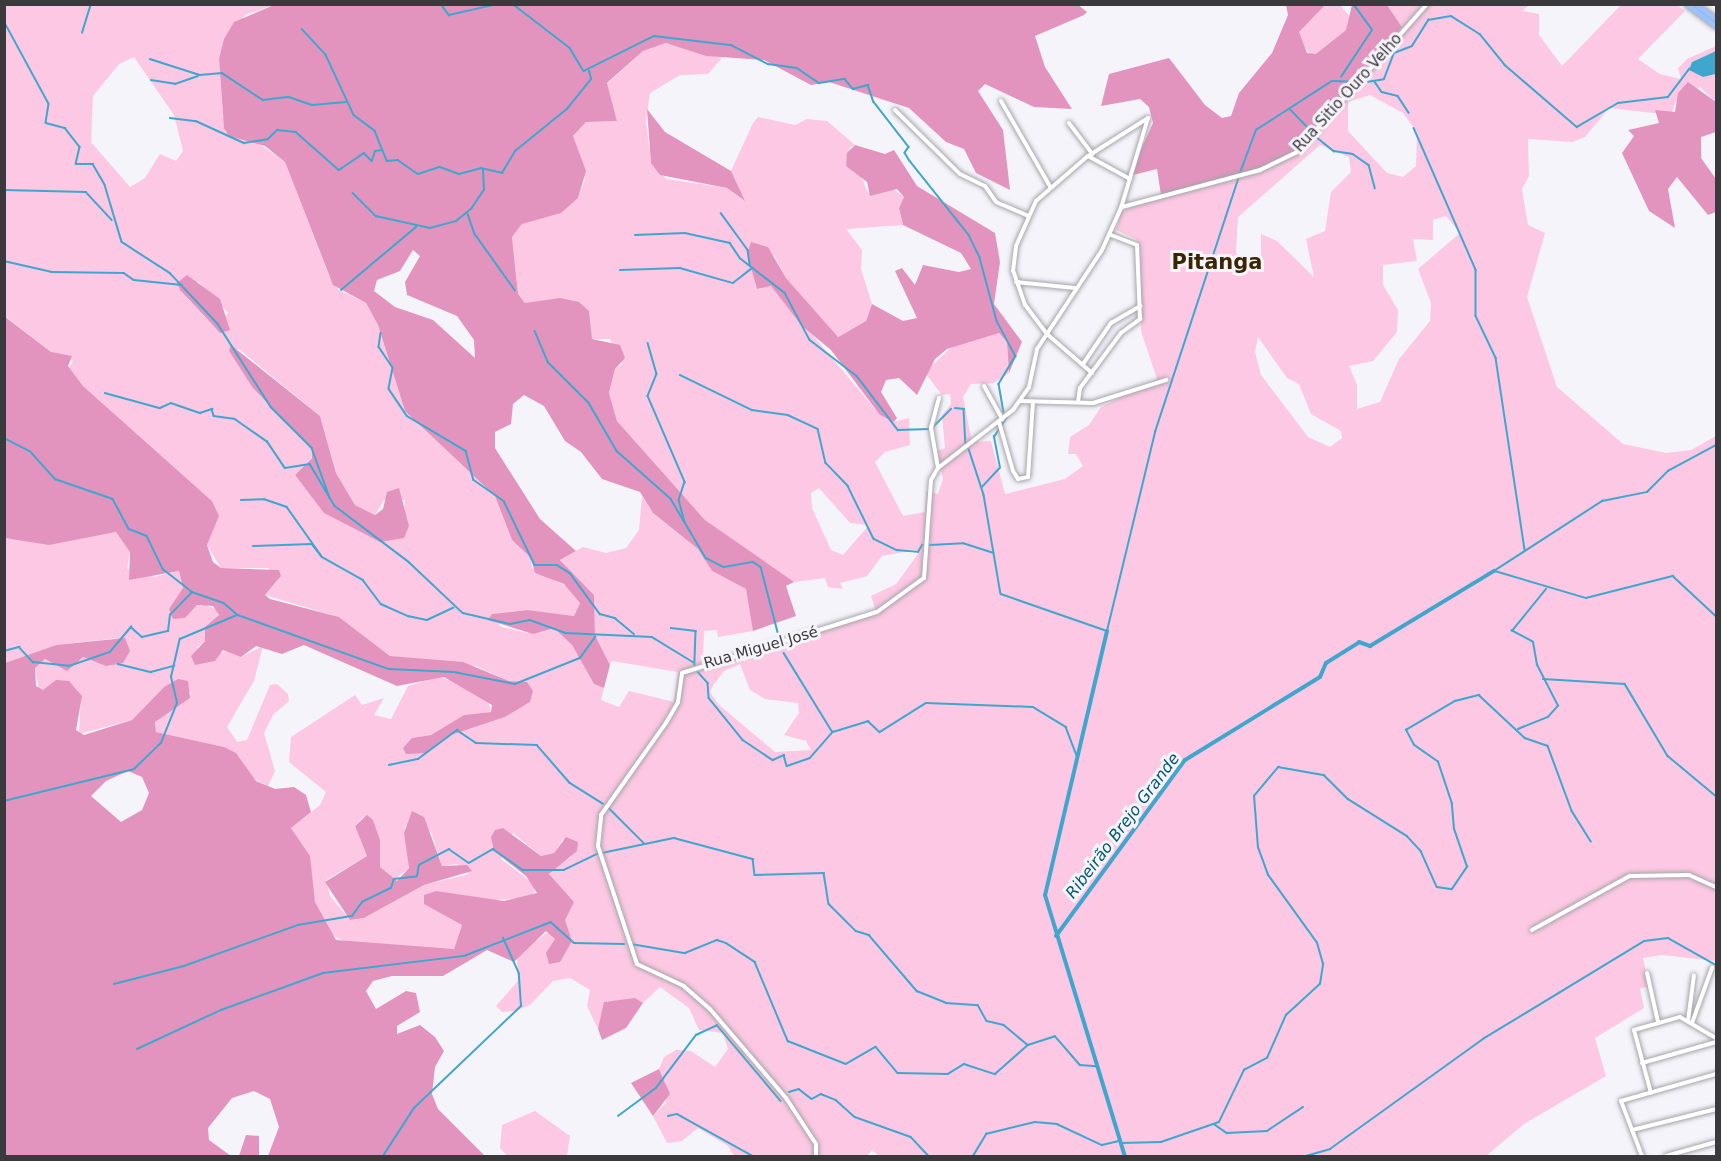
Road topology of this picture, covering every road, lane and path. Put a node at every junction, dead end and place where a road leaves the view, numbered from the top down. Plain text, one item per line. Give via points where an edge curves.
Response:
1 (1427, 4) edge
2 (1687, 4) edge
3 (1696, 4) edge
4 (1716, 19) edge
5 (1716, 26) edge
6 (1001, 101) dead end
7 (895, 110) dead end
8 (1069, 123) dead end
9 (1090, 155) junction
10 (1130, 179) junction
11 (1051, 188) junction
12 (1121, 207) junction
13 (1027, 215) junction
14 (1109, 234) junction
15 (1016, 282) junction
16 (1075, 288) junction
17 (1140, 306) junction
18 (1047, 334) junction
19 (1083, 364) junction
20 (1092, 373) junction
21 (1166, 380) dead end
22 (984, 386) dead end
23 (939, 398) dead end
24 (1020, 401) junction
25 (1033, 402) junction
26 (1078, 402) junction
27 (1001, 420) junction
28 (938, 468) junction
29 (1716, 887) edge
30 (1532, 930) dead end
31 (1712, 968) dead end
32 (1647, 973) dead end
33 (1694, 975) dead end
34 (1658, 1022) junction
35 (1690, 1022) junction
36 (1716, 1040) edge
37 (1642, 1063) junction
38 (1716, 1074) edge
39 (1651, 1093) junction
40 (1716, 1109) edge
41 (1632, 1130) junction
42 (1716, 1142) edge
43 (816, 1156) edge
44 (1642, 1156) edge
45 (1666, 1156) edge

1 - 12 street, Rua Sitio Ouro Velho via 1288,158
2 - 5 main road
3 - 4 main road
6 - 11 street
7 - 13 street via 960,174 985,186 996,202
8 - 9 street
9 - 10 street
9 - 10 street via 1148,118
9 - 11 street
10 - 12 street
11 - 13 street
12 - 14 street
13 - 15 street via 1016,246
14 - 16 street
14 - 17 street via 1137,245
15 - 16 street
15 - 18 street via 1024,305
16 - 18 street
17 - 19 street via 1111,322
17 - 20 street via 1140,319 1121,333
18 - 19 street
18 - 24 street
19 - 20 street
20 - 26 street
21 - 26 street via 1111,400
22 - 27 street
23 - 28 street via 931,428
24 - 25 street
24 - 27 street
25 - 26 street
25 - 27 street via 1028,477 1018,479 1013,471
27 - 28 street
28 - 43 street, Rua Miguel José via 929,489 924,578 878,612 682,674 678,702 608,802 598,828 598,846 637,964 684,986 710,1009 786,1098 816,1143
29 - 30 street via 1689,876 1630,876
31 - 35 street
32 - 34 street
33 - 35 street
34 - 35 street
34 - 37 street via 1634,1032
35 - 36 street
36 - 37 street
37 - 39 street
38 - 39 street
39 - 41 street via 1621,1101
40 - 41 street
41 - 44 street
42 - 45 street

